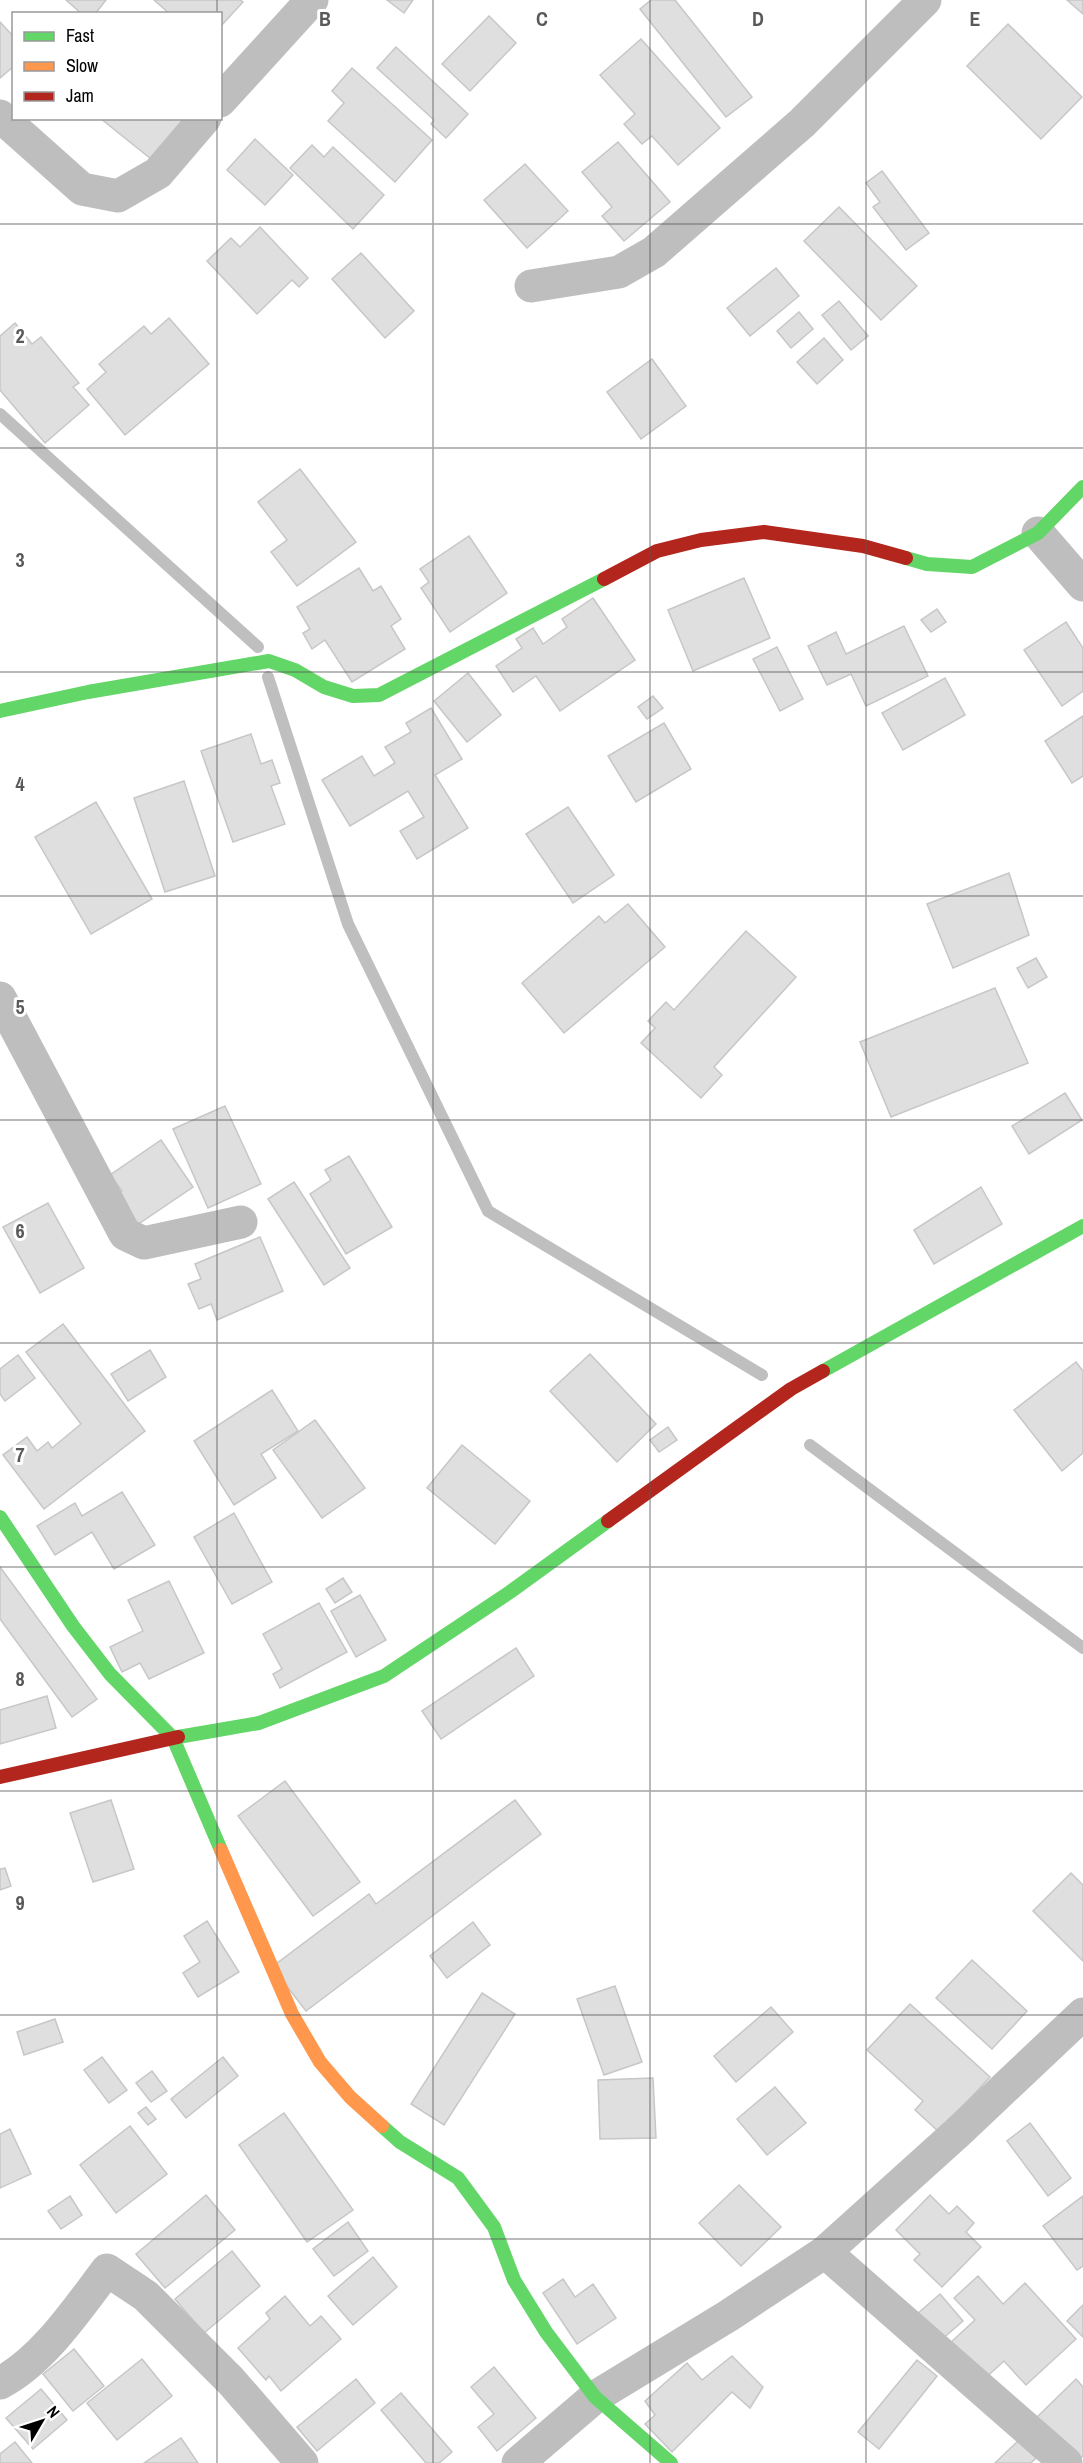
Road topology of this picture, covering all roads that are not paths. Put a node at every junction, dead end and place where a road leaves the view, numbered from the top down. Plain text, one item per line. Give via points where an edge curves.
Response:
1 (925, 0) edge
2 (298, 5) edge
3 (222, 99) edge
4 (0, 116) edge
5 (204, 120) edge
6 (531, 286) dead end
7 (1083, 487) edge
8 (1038, 532) junction
9 (1083, 585) edge
10 (0, 711) edge
11 (0, 998) edge
12 (241, 1222) dead end
13 (1083, 1226) edge
14 (0, 1517) edge
15 (173, 1738) junction
16 (0, 1777) edge
17 (1083, 2014) edge
18 (825, 2252) junction
19 (0, 2384) edge
20 (595, 2397) junction
21 (302, 2463) edge
22 (518, 2463) edge
23 (671, 2463) edge
24 (1066, 2463) edge

1 - 6 street via 802,123 654,252 619,272
2 - 3 street
4 - 5 street via 82,189 118,196 158,173
7 - 8 street
8 - 9 street
8 - 10 street via 972,567 927,564 863,546 764,532 701,540 657,551 379,695 354,696 334,690 269,661
11 - 12 street via 125,1233 144,1243
13 - 15 street via 791,1389 510,1592 384,1676 259,1723
14 - 15 street via 110,1674
15 - 16 street
15 - 20 street via 292,2014 320,2062 350,2097 400,2142 458,2178 494,2227 514,2280 546,2332
17 - 18 street
18 - 20 street
18 - 24 street
19 - 21 street via 64,2328 107,2270 147,2296 231,2381
20 - 22 street
20 - 23 street

